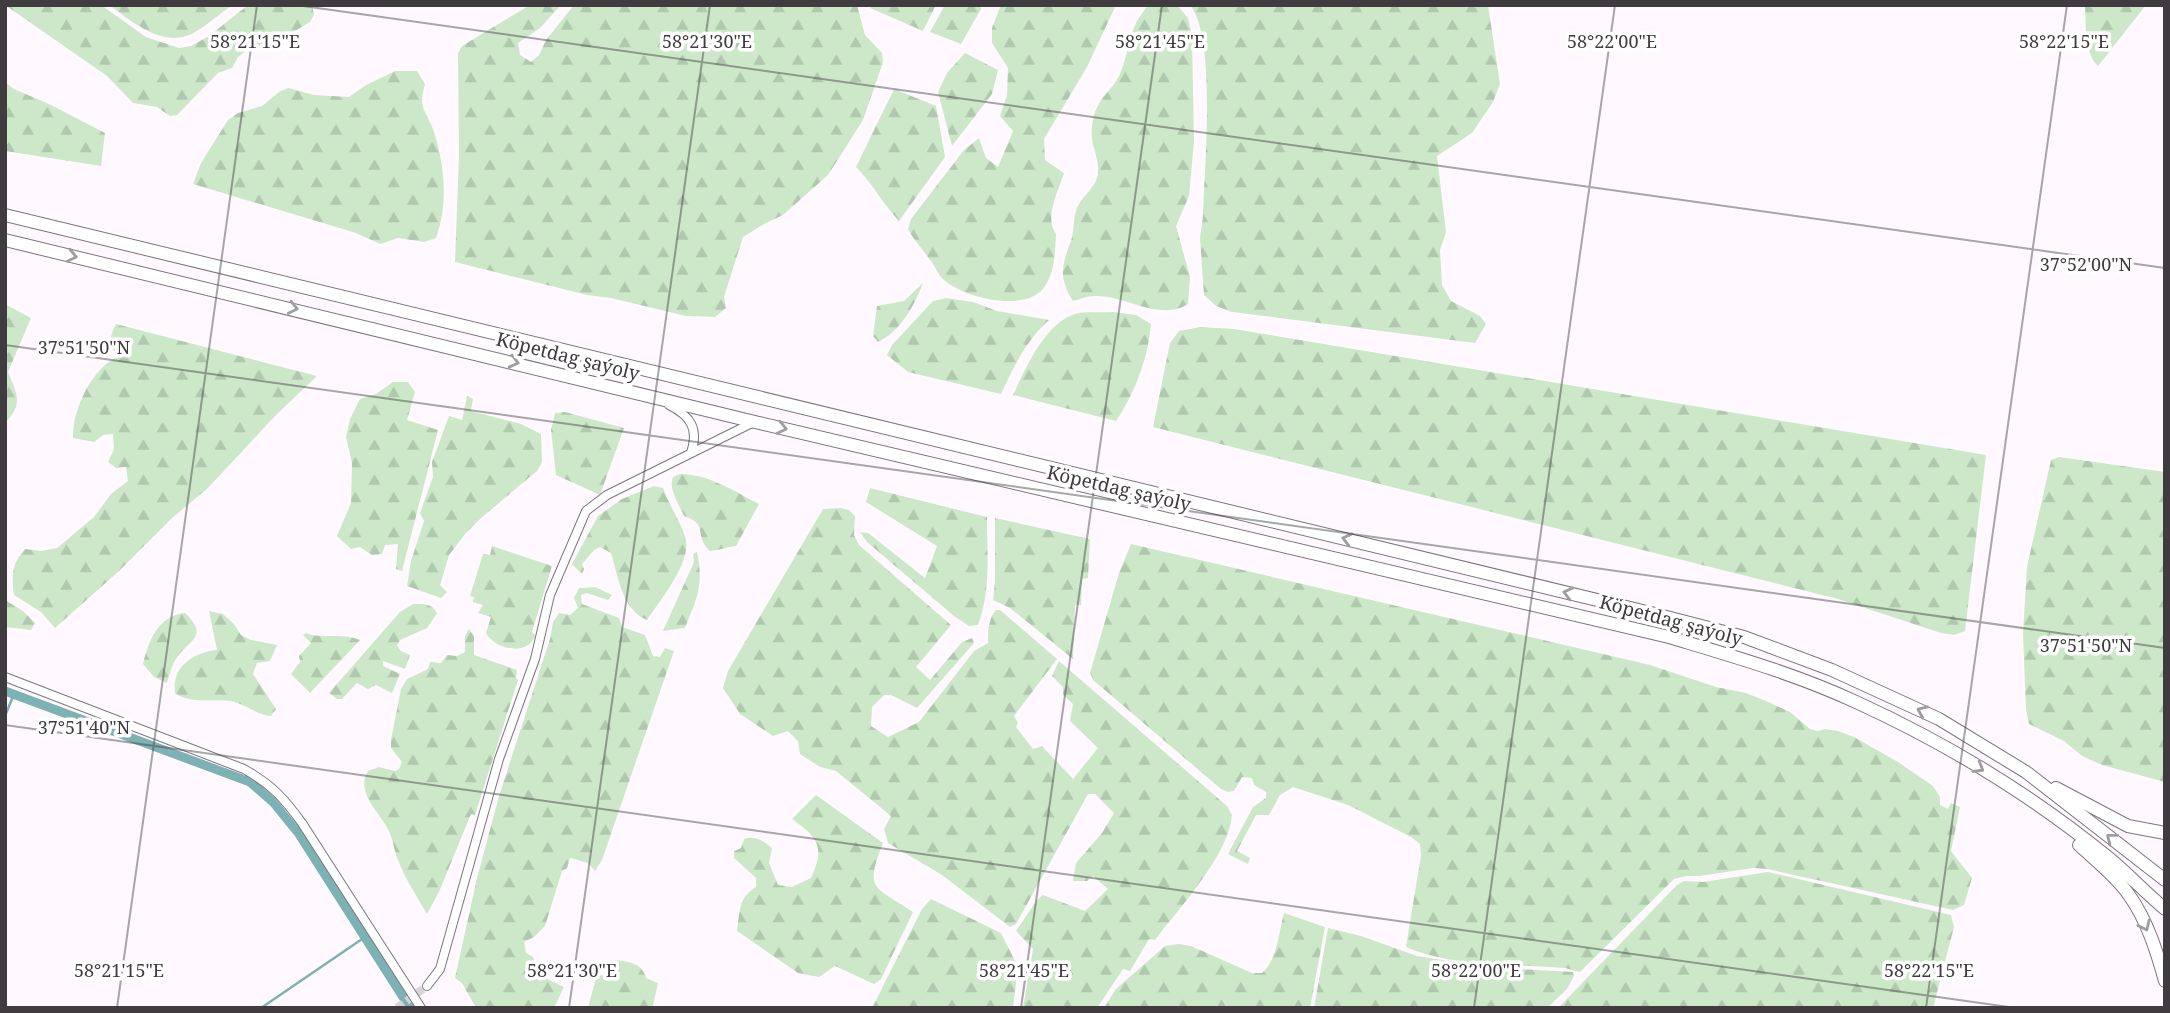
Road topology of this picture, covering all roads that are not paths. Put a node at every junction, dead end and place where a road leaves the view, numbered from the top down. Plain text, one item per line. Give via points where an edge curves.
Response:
1 (5, 215) edge
2 (5, 240) edge
3 (652, 396) junction
4 (755, 422) junction
5 (691, 453) junction
6 (5, 677) edge
7 (2026, 772) junction
8 (2015, 790) junction
9 (2165, 833) edge
10 (2165, 880) edge
11 (2165, 909) edge
12 (2165, 981) edge
13 (427, 986) tunnel mouth
14 (421, 1008) edge

7 -> 1 main road, Köpetdag şaýoly via 1939,719 1832,670 1744,637
2 -> 3 main road, Köpetdag şaýoly
3 - 4 main road, Köpetdag şaýoly
3 - 5 street via 677,409 694,429
4 - 5 street
4 -> 8 main road, Köpetdag şaýoly via 1669,637 1759,664 1855,701
5 - 13 street via 607,495 586,511 550,595 535,659 499,759 440,969
6 - 14 street via 244,769 269,784 302,823
7 - 9 main road via 2128,827
10 -> 7 main road, Köpetdag şaýoly
8 - 11 main road, Köpetdag şaýoly via 2109,859
8 -> 12 main road via 2130,895 2146,925

